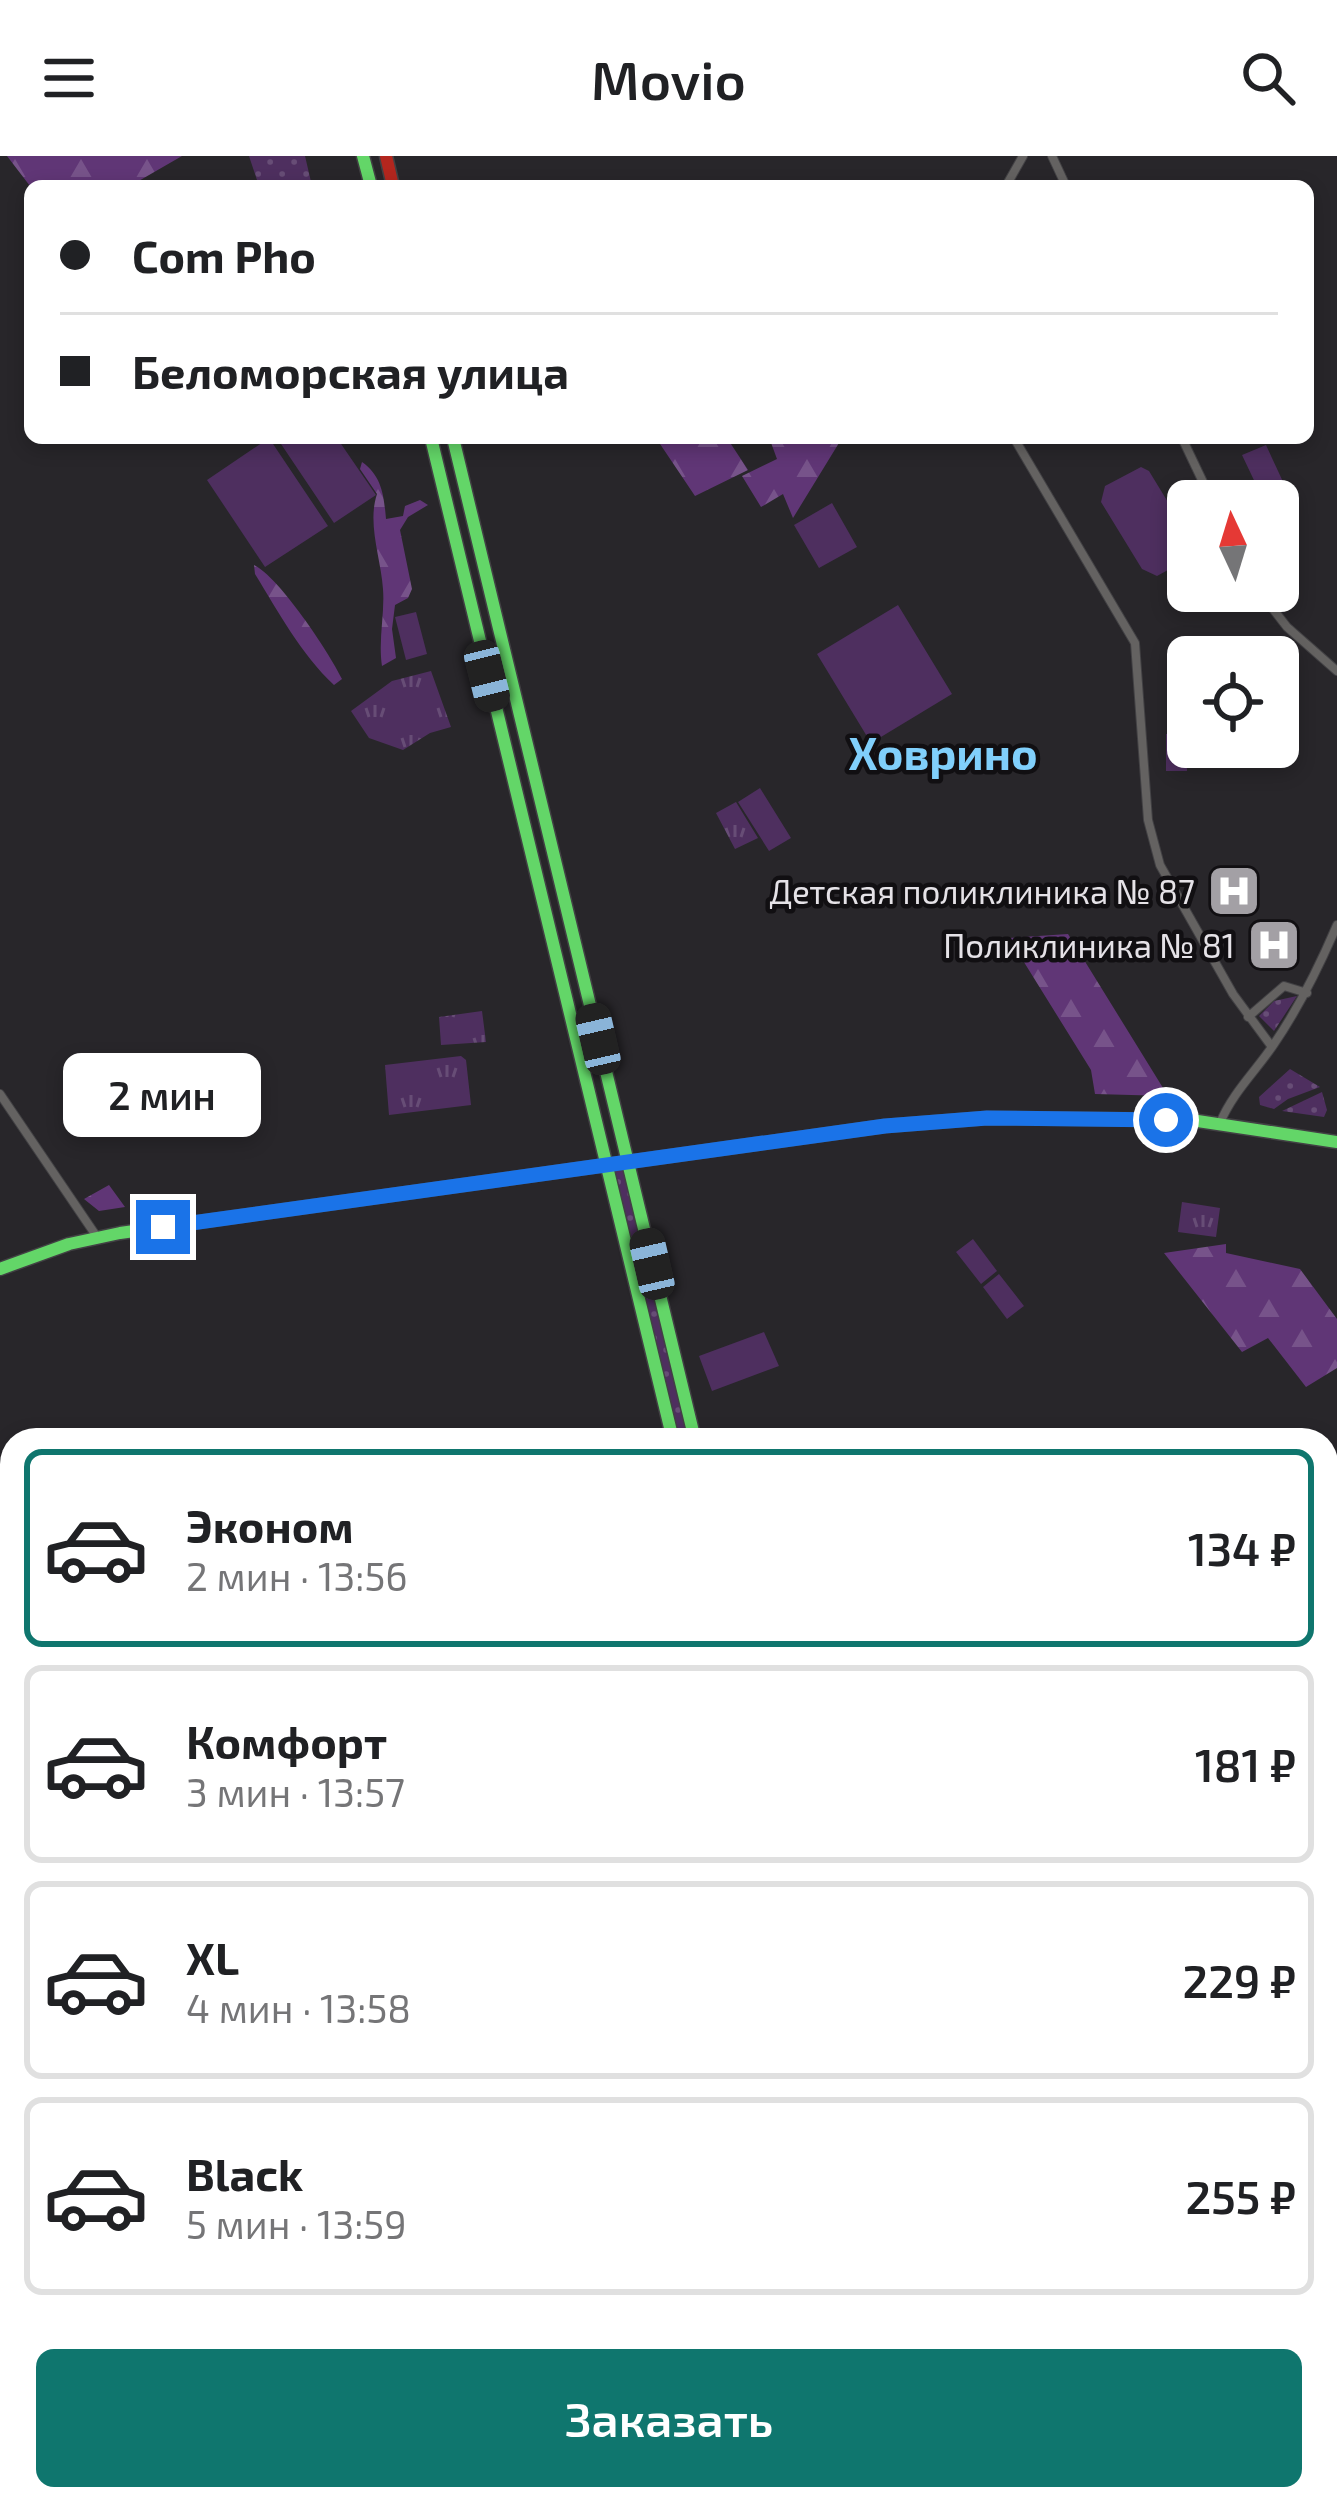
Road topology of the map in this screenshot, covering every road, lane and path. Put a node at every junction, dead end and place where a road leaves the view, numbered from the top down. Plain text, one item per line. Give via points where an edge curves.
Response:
1 (432, 444) edge
2 (454, 444) edge
3 (1018, 444) edge
4 (1186, 444) edge
5 (1202, 480) edge
6 (1275, 612) edge
7 (1337, 670) edge
8 (545, 810) junction
9 (521, 818) junction
10 (1337, 925) edge
11 (1307, 993) junction
12 (1248, 1017) junction
13 (598, 1039) junction
14 (575, 1044) junction
15 (1272, 1047) junction
16 (0, 1094) edge
17 (1220, 1123) junction
18 (1337, 1142) edge
19 (628, 1161) junction
20 (603, 1165) junction
21 (97, 1237) junction
22 (0, 1269) edge
23 (670, 1428) edge
24 (692, 1428) edge

1 - 9 main road
2 - 8 main road
3 - 12 street via 1135,643 1154,848
4 - 5 street
6 - 7 street
8 - 9 street
8 - 13 main road
9 - 14 main road
10 - 11 street
11 - 12 street via 1284,986
11 - 15 street
12 - 15 street
13 - 14 street via 591,1053
13 - 19 main road
14 - 20 main road
15 - 17 street
16 - 21 street
17 - 18 main road
17 - 19 main road via 987,1118
19 - 20 main road
19 - 24 main road
20 - 21 main road
20 - 23 main road
21 - 22 main road

